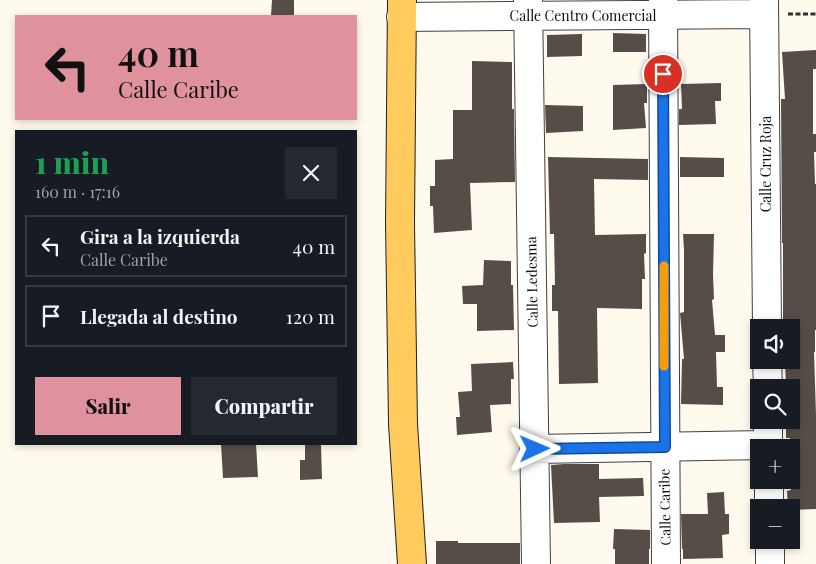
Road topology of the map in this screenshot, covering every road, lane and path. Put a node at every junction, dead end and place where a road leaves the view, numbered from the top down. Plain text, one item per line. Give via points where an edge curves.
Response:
1 (764, 7) edge
2 (528, 8) edge
3 (663, 8) edge
4 (402, 9) edge
5 (767, 319) edge
6 (768, 438) edge
7 (665, 447) junction
8 (535, 449) junction
9 (770, 549) edge
10 (412, 564) edge
11 (536, 564) edge
12 (666, 564) edge
13 (770, 564) edge

1 - 3 street, Calle Centro Comercial
1 - 5 street, Calle Cruz Roja
2 - 3 street, Calle Centro Comercial
2 - 4 street, Calle Centro Comercial
2 - 8 street, Calle Ledesma
3 - 7 street, Calle Caribe
4 - 10 main road via 400,223 403,424
6 - 7 street
7 - 8 street
7 - 12 street, Calle Caribe
8 - 11 street, Calle Ledesma
9 - 13 street

